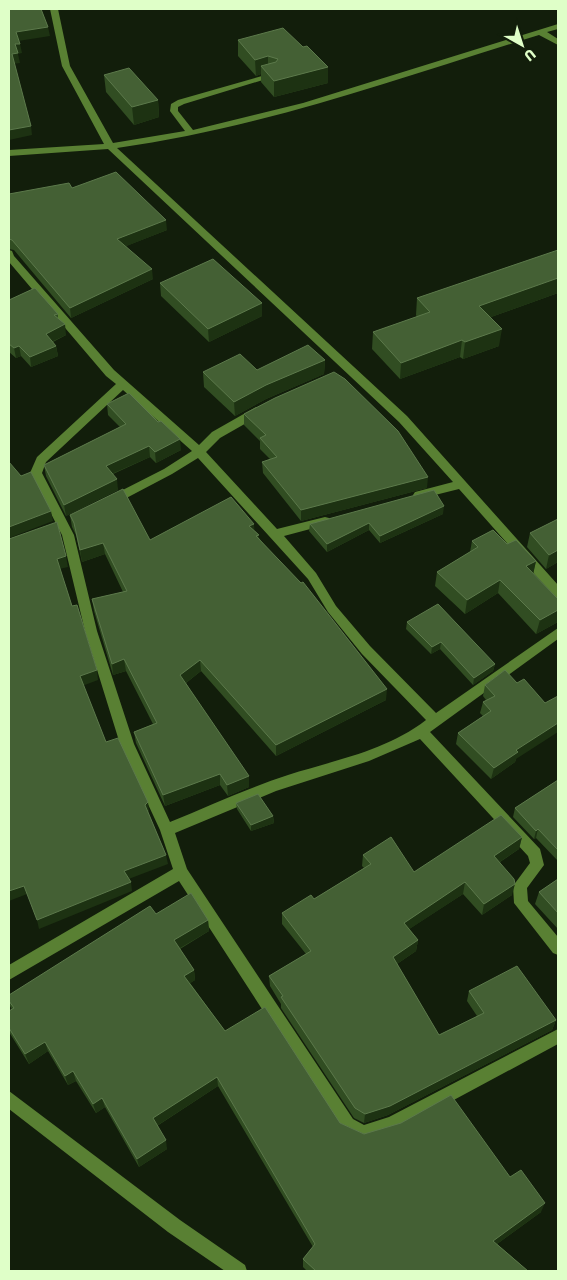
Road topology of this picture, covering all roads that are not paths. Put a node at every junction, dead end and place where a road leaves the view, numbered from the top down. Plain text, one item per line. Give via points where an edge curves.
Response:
1 (54, 9) edge
2 (558, 26) edge
3 (541, 32) junction
4 (558, 43) edge
5 (272, 76) edge
6 (191, 133) junction
7 (110, 146) junction
8 (9, 153) edge
9 (9, 255) edge
10 (122, 384) junction
11 (269, 404) edge
12 (199, 451) junction
13 (463, 484) junction
14 (406, 499) edge
15 (103, 505) edge
16 (341, 516) edge
17 (275, 534) junction
18 (558, 593) edge
19 (558, 633) edge
20 (435, 721) junction
21 (423, 732) junction
22 (167, 830) junction
23 (180, 872) junction
24 (558, 948) edge
25 (9, 973) edge
26 (558, 1036) edge
27 (9, 1099) edge
28 (239, 1271) edge

1 - 7 street via 66,66
2 - 3 street
3 - 4 street
3 - 6 street via 281,112
5 - 6 street via 174,106 174,111
6 - 7 street
7 - 8 street
7 - 13 street via 344,373 403,419
9 - 10 street
10 - 12 street
10 - 22 street via 41,460 36,473 63,525 75,560 91,632 127,744
11 - 12 street via 216,435
12 - 15 street
12 - 17 street
13 - 14 street
13 - 18 street
16 - 17 street
17 - 20 street via 312,576 332,609 366,650
19 - 20 street
20 - 21 street
21 - 22 street via 376,752 285,782
21 - 24 street via 535,853 537,865 520,886 521,903
22 - 23 street
23 - 25 street
23 - 26 street via 318,1084 347,1125 355,1130 364,1133 392,1124
27 - 28 street via 174,1226

